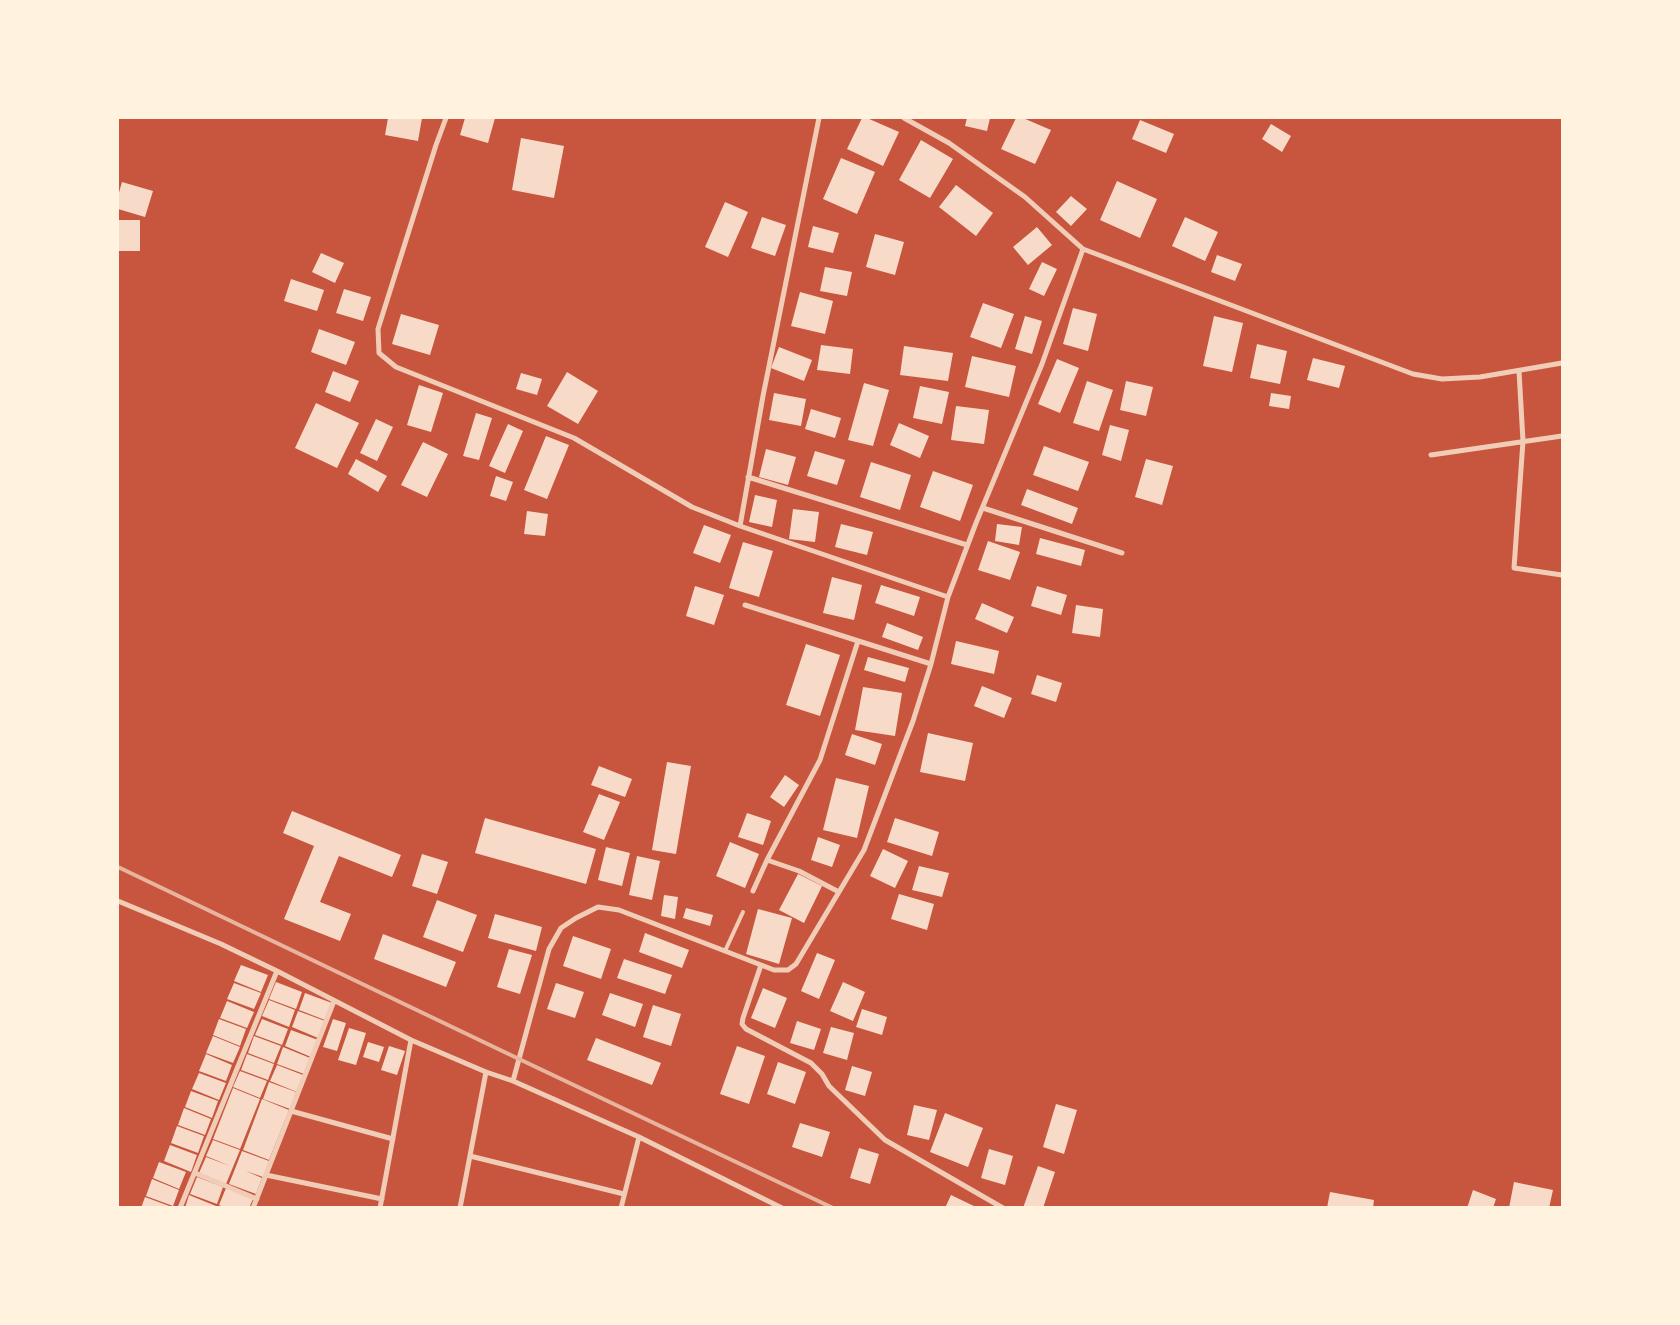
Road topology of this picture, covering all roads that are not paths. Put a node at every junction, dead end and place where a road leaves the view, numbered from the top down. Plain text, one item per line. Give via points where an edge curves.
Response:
1 (446, 118) edge
2 (819, 118) edge
3 (904, 118) edge
4 (1083, 249) junction
5 (1562, 363) edge
6 (1518, 371) junction
7 (1562, 436) edge
8 (1523, 441) junction
9 (1431, 455) dead end
10 (748, 477) junction
11 (983, 508) junction
12 (740, 526) junction
13 (968, 545) junction
14 (1122, 553) dead end
15 (1562, 575) edge
16 (948, 597) junction
17 (745, 605) dead end
18 (858, 641) junction
19 (931, 664) junction
20 (767, 860) junction
21 (753, 891) dead end
22 (839, 892) junction
23 (118, 901) edge
24 (743, 912) dead end
25 (725, 950) junction
26 (761, 965) junction
27 (277, 971) junction
28 (334, 1001) junction
29 (411, 1040) junction
30 (486, 1072) junction
31 (513, 1081) junction
32 (291, 1111) junction
33 (639, 1137) junction
34 (393, 1139) junction
35 (470, 1156) junction
36 (195, 1173) junction
37 (266, 1175) junction
38 (624, 1194) junction
39 (257, 1198) junction
40 (382, 1199) junction
41 (180, 1208) edge
42 (253, 1208) edge
43 (380, 1208) edge
44 (460, 1208) edge
45 (621, 1208) edge
46 (782, 1208) edge
47 (1003, 1208) edge

1 - 12 street via 378,329 379,353 396,367 574,438 692,508
2 - 10 street
3 - 4 street via 949,143 1025,197
4 - 6 street via 1413,374 1442,379
4 - 11 street via 1042,364
5 - 6 street
6 - 8 street
7 - 8 street
8 - 9 street
8 - 15 street via 1514,568
10 - 12 street
10 - 13 street
11 - 13 street
11 - 14 street
12 - 16 street
13 - 16 street
16 - 19 street
17 - 18 street
18 - 19 street
18 - 20 street via 820,760
19 - 22 street via 864,850
20 - 21 street
20 - 22 street via 799,871
22 - 26 street via 796,964 788,970 774,970
23 - 27 street
24 - 25 lane
25 - 26 street
25 - 31 street via 619,910 598,907 576,918 561,928 549,949
26 - 47 street via 743,1018 742,1024 746,1029 810,1063 885,1140
27 - 28 street
27 - 36 street
28 - 29 street
28 - 32 street
29 - 30 street
29 - 34 street
30 - 31 street
30 - 35 street
31 - 33 street
32 - 34 street
32 - 37 street
33 - 38 street
33 - 46 street
34 - 40 street
35 - 38 street
35 - 44 street
36 - 39 street
36 - 41 street
37 - 39 street
37 - 40 street
38 - 45 street
39 - 42 street
40 - 43 street

